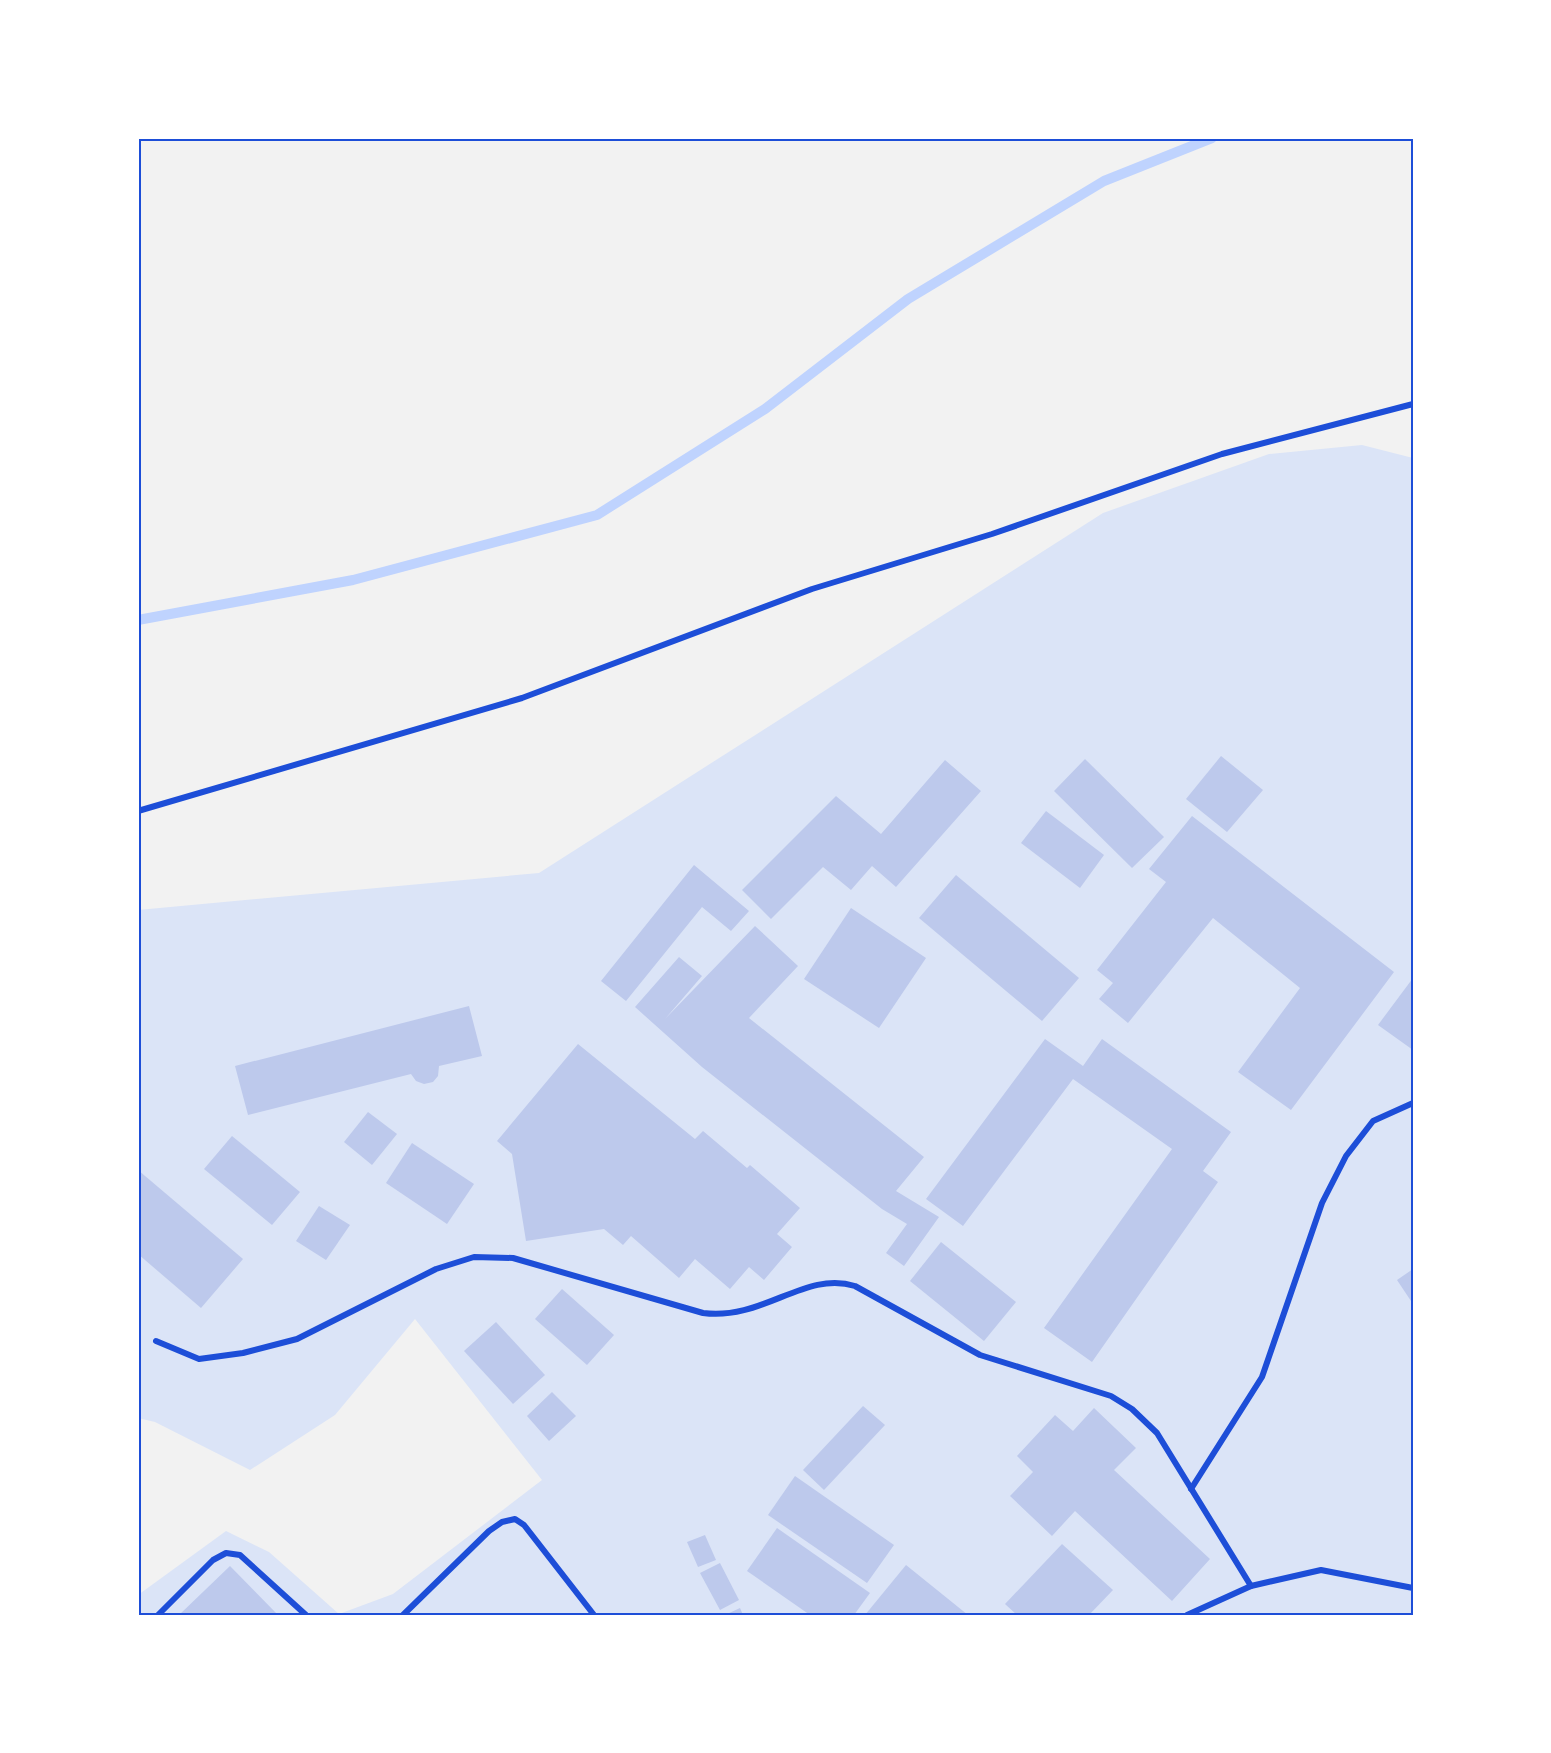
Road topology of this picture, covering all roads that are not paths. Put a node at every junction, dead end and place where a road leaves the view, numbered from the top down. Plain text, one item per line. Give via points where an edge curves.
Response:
1 (1413, 404) edge
2 (138, 811) edge
3 (1413, 1103) edge
4 (156, 1341) dead end
5 (1191, 1489) junction
6 (1251, 1586) junction
7 (1413, 1588) edge
8 (158, 1615) edge
9 (306, 1615) edge
10 (403, 1615) edge
11 (594, 1615) edge
12 (1187, 1615) edge

1 - 2 street via 1221,454 992,534 812,589 522,698
3 - 5 street via 1373,1121 1346,1156 1322,1203 1262,1377
4 - 5 street via 199,1359 297,1339 436,1269 474,1257 513,1258 721,1316 749,1311 822,1283 839,1281 980,1355 1111,1396 1132,1409 1157,1433
5 - 6 street
6 - 7 street via 1321,1570
6 - 12 street
8 - 9 street via 213,1560 226,1553 240,1555
10 - 11 street via 489,1531 515,1519 524,1525

